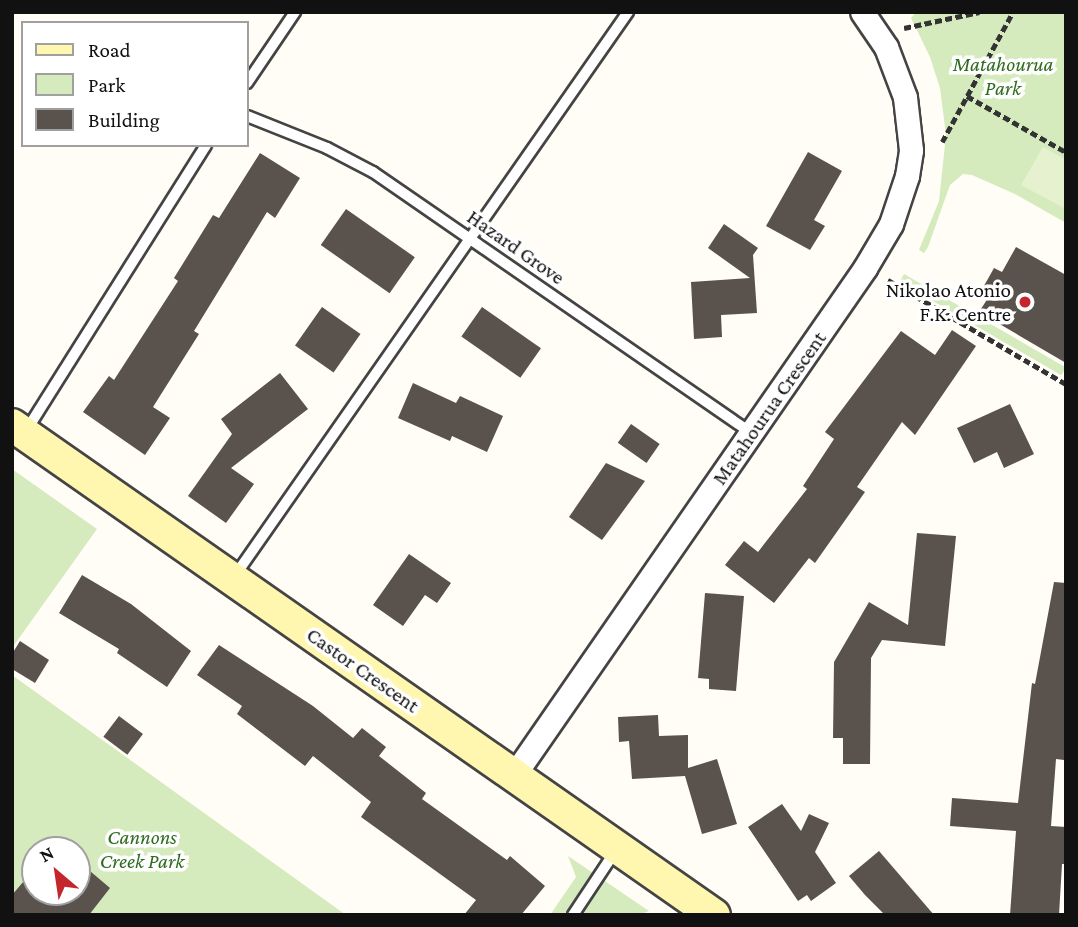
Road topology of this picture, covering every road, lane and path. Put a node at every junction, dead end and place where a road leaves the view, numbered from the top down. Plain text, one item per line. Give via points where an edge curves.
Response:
1 (295, 12) edge
2 (628, 12) edge
3 (862, 12) edge
4 (979, 12) edge
5 (1013, 12) edge
6 (878, 33) junction
7 (248, 82) edge
8 (967, 96) junction
9 (248, 116) edge
10 (942, 142) dead end
11 (205, 147) edge
12 (1066, 152) edge
13 (470, 238) junction
14 (865, 268) junction
15 (1066, 384) edge
16 (18, 429) edge
17 (751, 433) junction
18 (232, 579) junction
19 (514, 775) junction
20 (618, 848) junction
21 (573, 915) edge
22 (714, 915) edge

1 - 7 lane
2 - 13 lane
3 - 6 street, Matahourua Crescent
4 - 6 path
5 - 8 path
6 - 14 street, Matahourua Crescent via 905,97 911,150 900,202
8 - 10 path
8 - 12 path
9 - 13 lane, Hazard Grove via 373,172
11 - 16 lane
13 - 17 lane, Hazard Grove
13 - 18 lane
14 - 15 path
14 - 17 street, Matahourua Crescent
16 - 18 street, Castor Crescent
17 - 19 street, Matahourua Crescent
18 - 19 street, Castor Crescent
19 - 20 street, Castor Crescent
20 - 21 lane
20 - 22 street, Castor Crescent

